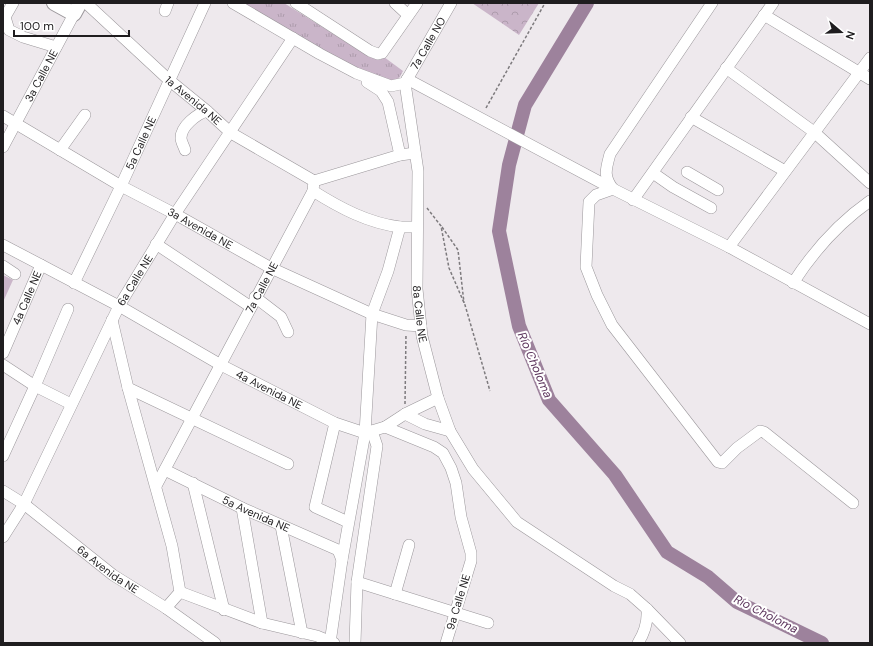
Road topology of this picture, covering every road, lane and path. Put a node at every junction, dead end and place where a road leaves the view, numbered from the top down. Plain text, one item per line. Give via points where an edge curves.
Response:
1 (13, 3) edge
2 (54, 3) edge
3 (86, 3) edge
4 (205, 3) edge
5 (233, 3) edge
6 (296, 3) edge
7 (395, 3) edge
8 (417, 3) edge
9 (451, 3) edge
10 (545, 3) edge
11 (712, 3) edge
12 (773, 3) edge
13 (77, 8) edge
14 (408, 15) junction
15 (764, 15) junction
16 (293, 38) junction
17 (56, 47) junction
18 (870, 58) edge
19 (726, 68) junction
20 (356, 73) junction
21 (859, 73) junction
22 (169, 80) junction
23 (870, 80) edge
24 (406, 81) junction
25 (486, 108) dead end
26 (207, 110) junction
27 (3, 116) edge
28 (85, 116) dead end
29 (691, 117) junction
30 (16, 123) junction
31 (814, 132) junction
32 (231, 133) junction
33 (3, 147) edge
34 (60, 150) junction
35 (185, 150) dead end
36 (415, 152) junction
37 (400, 155) junction
38 (785, 171) junction
39 (687, 172) dead end
40 (653, 173) junction
41 (705, 182) junction
42 (870, 183) edge
43 (121, 186) junction
44 (314, 186) junction
45 (613, 190) junction
46 (718, 190) dead end
47 (695, 198) junction
48 (633, 200) junction
49 (870, 201) edge
50 (426, 207) dead end
51 (711, 208) dead end
52 (175, 214) junction
53 (441, 226) junction
54 (400, 227) junction
55 (416, 227) junction
56 (156, 244) junction
57 (3, 245) edge
58 (729, 247) junction
59 (41, 265) junction
60 (3, 266) edge
61 (271, 268) junction
62 (15, 274) dead end
63 (74, 283) junction
64 (793, 283) junction
65 (253, 302) junction
66 (464, 305) junction
67 (119, 306) junction
68 (68, 309) dead end
69 (372, 314) junction
70 (112, 320) junction
71 (870, 324) edge
72 (406, 325) junction
73 (421, 326) junction
74 (288, 332) dead end
75 (3, 353) edge
76 (3, 365) edge
77 (221, 365) junction
78 (35, 386) junction
79 (128, 388) junction
80 (490, 391) dead end
81 (438, 398) junction
82 (71, 404) junction
83 (405, 414) junction
84 (191, 418) junction
85 (335, 423) junction
86 (385, 427) junction
87 (450, 431) junction
88 (368, 432) junction
89 (3, 456) edge
90 (288, 464) dead end
91 (165, 470) junction
92 (193, 484) junction
93 (156, 486) junction
94 (3, 490) edge
95 (853, 503) dead end
96 (24, 504) junction
97 (242, 508) junction
98 (348, 522) junction
99 (281, 526) junction
100 (3, 537) edge
101 (409, 545) dead end
102 (342, 560) junction
103 (356, 582) junction
104 (180, 592) junction
105 (395, 594) junction
106 (166, 608) junction
107 (224, 610) junction
108 (647, 610) junction
109 (454, 613) junction
110 (262, 623) junction
111 (488, 623) dead end
112 (302, 633) junction
113 (331, 642) edge
114 (216, 643) edge
115 (355, 643) edge
116 (446, 643) edge
117 (638, 643) edge
118 (680, 643) edge

1 - 17 street via 5,17 9,30 22,37
2 - 13 main road
3 - 22 street, 1a Avenida NE
4 - 22 street, 5a Calle NE
5 - 16 street
6 - 14 street via 378,54 382,53
7 - 14 street
8 - 14 street
9 - 24 street, 7a Calle NO
10 - 25 path
11 - 45 street via 610,154 606,180
12 - 15 street
13 - 17 street, 3a Calle NE
15 - 19 street
15 - 21 street
16 - 20 street
16 - 32 street, 6a Calle NE
17 - 30 street, 3a Calle NE
18 - 21 street
19 - 29 street
19 - 31 street
20 - 24 street via 391,86
20 - 37 street via 380,91 388,102
21 - 23 street
21 - 31 street
22 - 26 street, 1a Avenida NE
22 - 43 street, 5a Calle NE
24 - 36 street
24 - 45 street via 419,85
26 - 32 street, 1a Avenida NE
26 - 35 street via 192,119 184,130 181,139
27 - 30 street, 3a Avenida NE
28 - 34 street
29 - 38 street
29 - 40 street
30 - 33 street, 3a Calle NE
30 - 34 street, 3a Avenida NE
31 - 38 street
31 - 42 street
32 - 44 street, 1a Avenida NE
32 - 52 street, 6a Calle NE
34 - 43 street, 3a Avenida NE
36 - 37 street
36 - 55 street via 418,171
37 - 44 street
38 - 58 street
39 - 41 street
40 - 47 street
40 - 48 street
41 - 46 street
41 - 47 street
43 - 52 street, 3a Avenida NE
43 - 63 street, 5a Calle NE
44 - 54 street, 1a Avenida NE via 339,207 383,225
44 - 61 street, 7a Calle NE
45 - 48 street
45 - 95 street via 596,194 589,202 586,267 597,295 617,332 718,462 722,463 760,431 764,432
47 - 51 street
48 - 58 street
49 - 64 street via 854,213 812,257
50 - 53 path
52 - 56 street, 6a Calle NE
52 - 61 street, 3a Avenida NE
53 - 66 path via 449,268
53 - 66 path via 458,250
54 - 55 street, 1a Avenida NE
54 - 69 street via 388,271
55 - 73 street, 8a Calle NE via 417,289
56 - 65 street
56 - 67 street, 6a Calle NE
57 - 59 street, 4a Avenida NE
58 - 64 street
59 - 63 street, 4a Avenida NE
59 - 75 street, 4a Calle NE
60 - 62 street
61 - 65 street, 7a Calle NE
61 - 69 street, 3a Avenida NE
63 - 67 street, 4a Avenida NE
64 - 71 street
65 - 74 street via 282,317
65 - 77 street, 7a Calle NE
66 - 80 path
67 - 70 street, 6a Calle NE
67 - 77 street, 4a Avenida NE
68 - 78 street
69 - 72 street, 3a Avenida NE
69 - 88 street
70 - 79 street
70 - 82 street, 6a Calle NE
72 - 73 street, 3a Avenida NE
72 - 83 path
73 - 81 street, 8a Calle NE
76 - 78 street
77 - 84 street, 7a Calle NE
77 - 85 street, 4a Avenida NE
78 - 82 street
78 - 89 street
79 - 84 street
79 - 93 street
81 - 83 street
81 - 87 street, 8a Calle NE
82 - 96 street, 6a Calle NE
83 - 86 street
83 - 87 street via 425,424
84 - 90 street
84 - 91 street, 7a Calle NE
85 - 88 street, 4a Avenida NE
85 - 98 street via 315,507
86 - 88 street
86 - 109 street, 9a Calle NE via 434,447 443,453 451,468 471,553 471,561
87 - 108 street, 8a Calle NE via 473,469 518,522 630,594
88 - 98 street
88 - 103 street via 377,446
91 - 92 street, 5a Avenida NE
91 - 93 street, 7a Calle NE
92 - 97 street, 5a Avenida NE
92 - 107 street
93 - 104 street via 172,546
94 - 96 street, 6a Avenida NE
96 - 100 street, 6a Calle NE
96 - 106 street, 6a Avenida NE via 113,575
97 - 99 street, 5a Avenida NE
97 - 110 street
98 - 102 street
99 - 102 street, 5a Avenida NE via 338,550
99 - 112 street
101 - 105 street
102 - 113 street
103 - 105 street
103 - 115 street
104 - 106 street
104 - 107 street
105 - 109 street
106 - 114 street, 6a Avenida NE
107 - 110 street
108 - 117 street via 648,620
108 - 118 street, 8a Calle NE
109 - 111 street
109 - 116 street, 9a Calle NE
110 - 112 street
112 - 113 street

